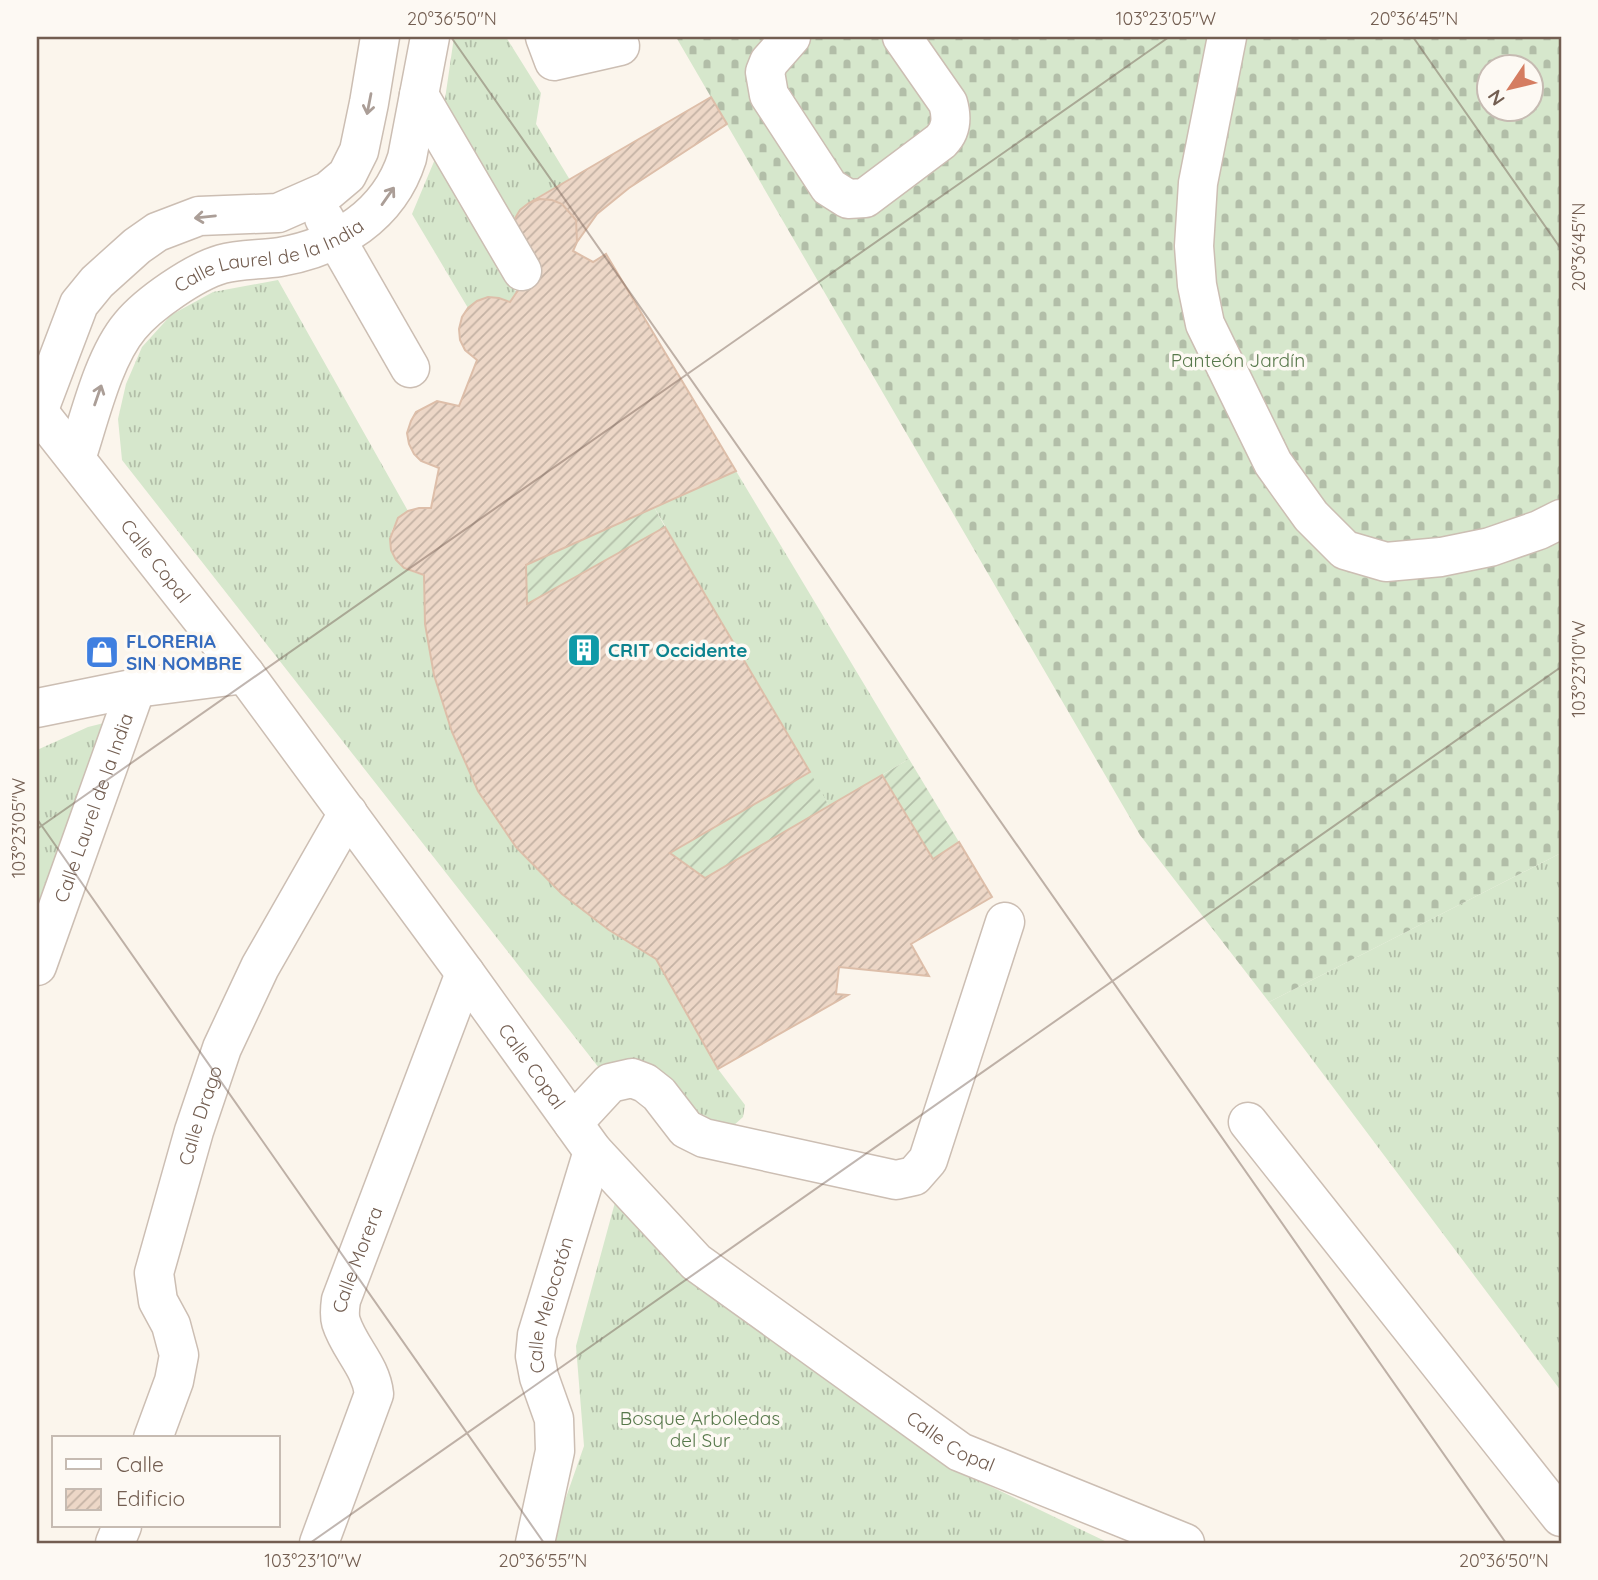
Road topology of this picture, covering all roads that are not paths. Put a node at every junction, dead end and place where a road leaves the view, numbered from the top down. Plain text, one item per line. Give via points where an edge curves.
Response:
1 (380, 37) edge
2 (430, 37) edge
3 (791, 37) edge
4 (902, 37) edge
5 (1227, 37) edge
6 (616, 41) edge
7 (550, 49) edge
8 (419, 95) junction
9 (313, 199) junction
10 (336, 239) junction
11 (522, 271) dead end
12 (410, 368) dead end
13 (38, 411) edge
14 (75, 459) junction
15 (1561, 519) edge
16 (245, 674) junction
17 (136, 688) junction
18 (37, 708) edge
19 (348, 813) junction
20 (1005, 922) dead end
21 (37, 966) edge
22 (465, 973) junction
23 (1248, 1122) dead end
24 (583, 1137) junction
25 (154, 1436) edge
26 (1561, 1517) edge
27 (319, 1543) edge
28 (535, 1543) edge
29 (1185, 1543) edge

1 -> 9 street, Calle Laurel de la India via 359,151 347,175
2 - 8 street, Calle Laurel de la India
3 - 4 street via 765,72 769,95 829,187 848,199 865,198 948,132 951,115 945,97
5 - 15 street via 1198,183 1197,285 1205,324 1273,463 1311,516 1345,550 1386,562 1490,547
6 - 7 street
10 -> 8 street, Calle Laurel de la India via 377,212 401,176
8 - 11 street
9 - 10 street
9 -> 13 street, Calle Laurel de la India via 278,213 199,216 137,246 79,304
10 - 12 street
14 -> 10 street, Calle Laurel de la India via 109,362 129,326 149,308 199,272 281,257
13 - 14 street, Calle Copal
14 - 16 street, Calle Copal
16 - 17 street, Calle Laurel de la India
16 - 19 street, Calle Copal
17 - 18 street, Calle Laurel de la India
17 - 21 street, Calle Laurel de la India
19 - 22 street, Calle Copal
19 - 25 street, Calle Drago via 260,967 222,1048 194,1130 154,1273 158,1301 179,1355
20 - 24 street via 928,1160 914,1176 896,1180 704,1138 685,1129 659,1094 632,1078 610,1083
22 - 24 street, Calle Copal
22 - 27 street, Calle Morera via 341,1300 340,1319 373,1382 374,1394
23 - 26 street
24 - 28 street, Calle Melocotón via 537,1335 535,1356 554,1419 555,1451
24 - 29 street, Calle Copal via 696,1262 960,1452

